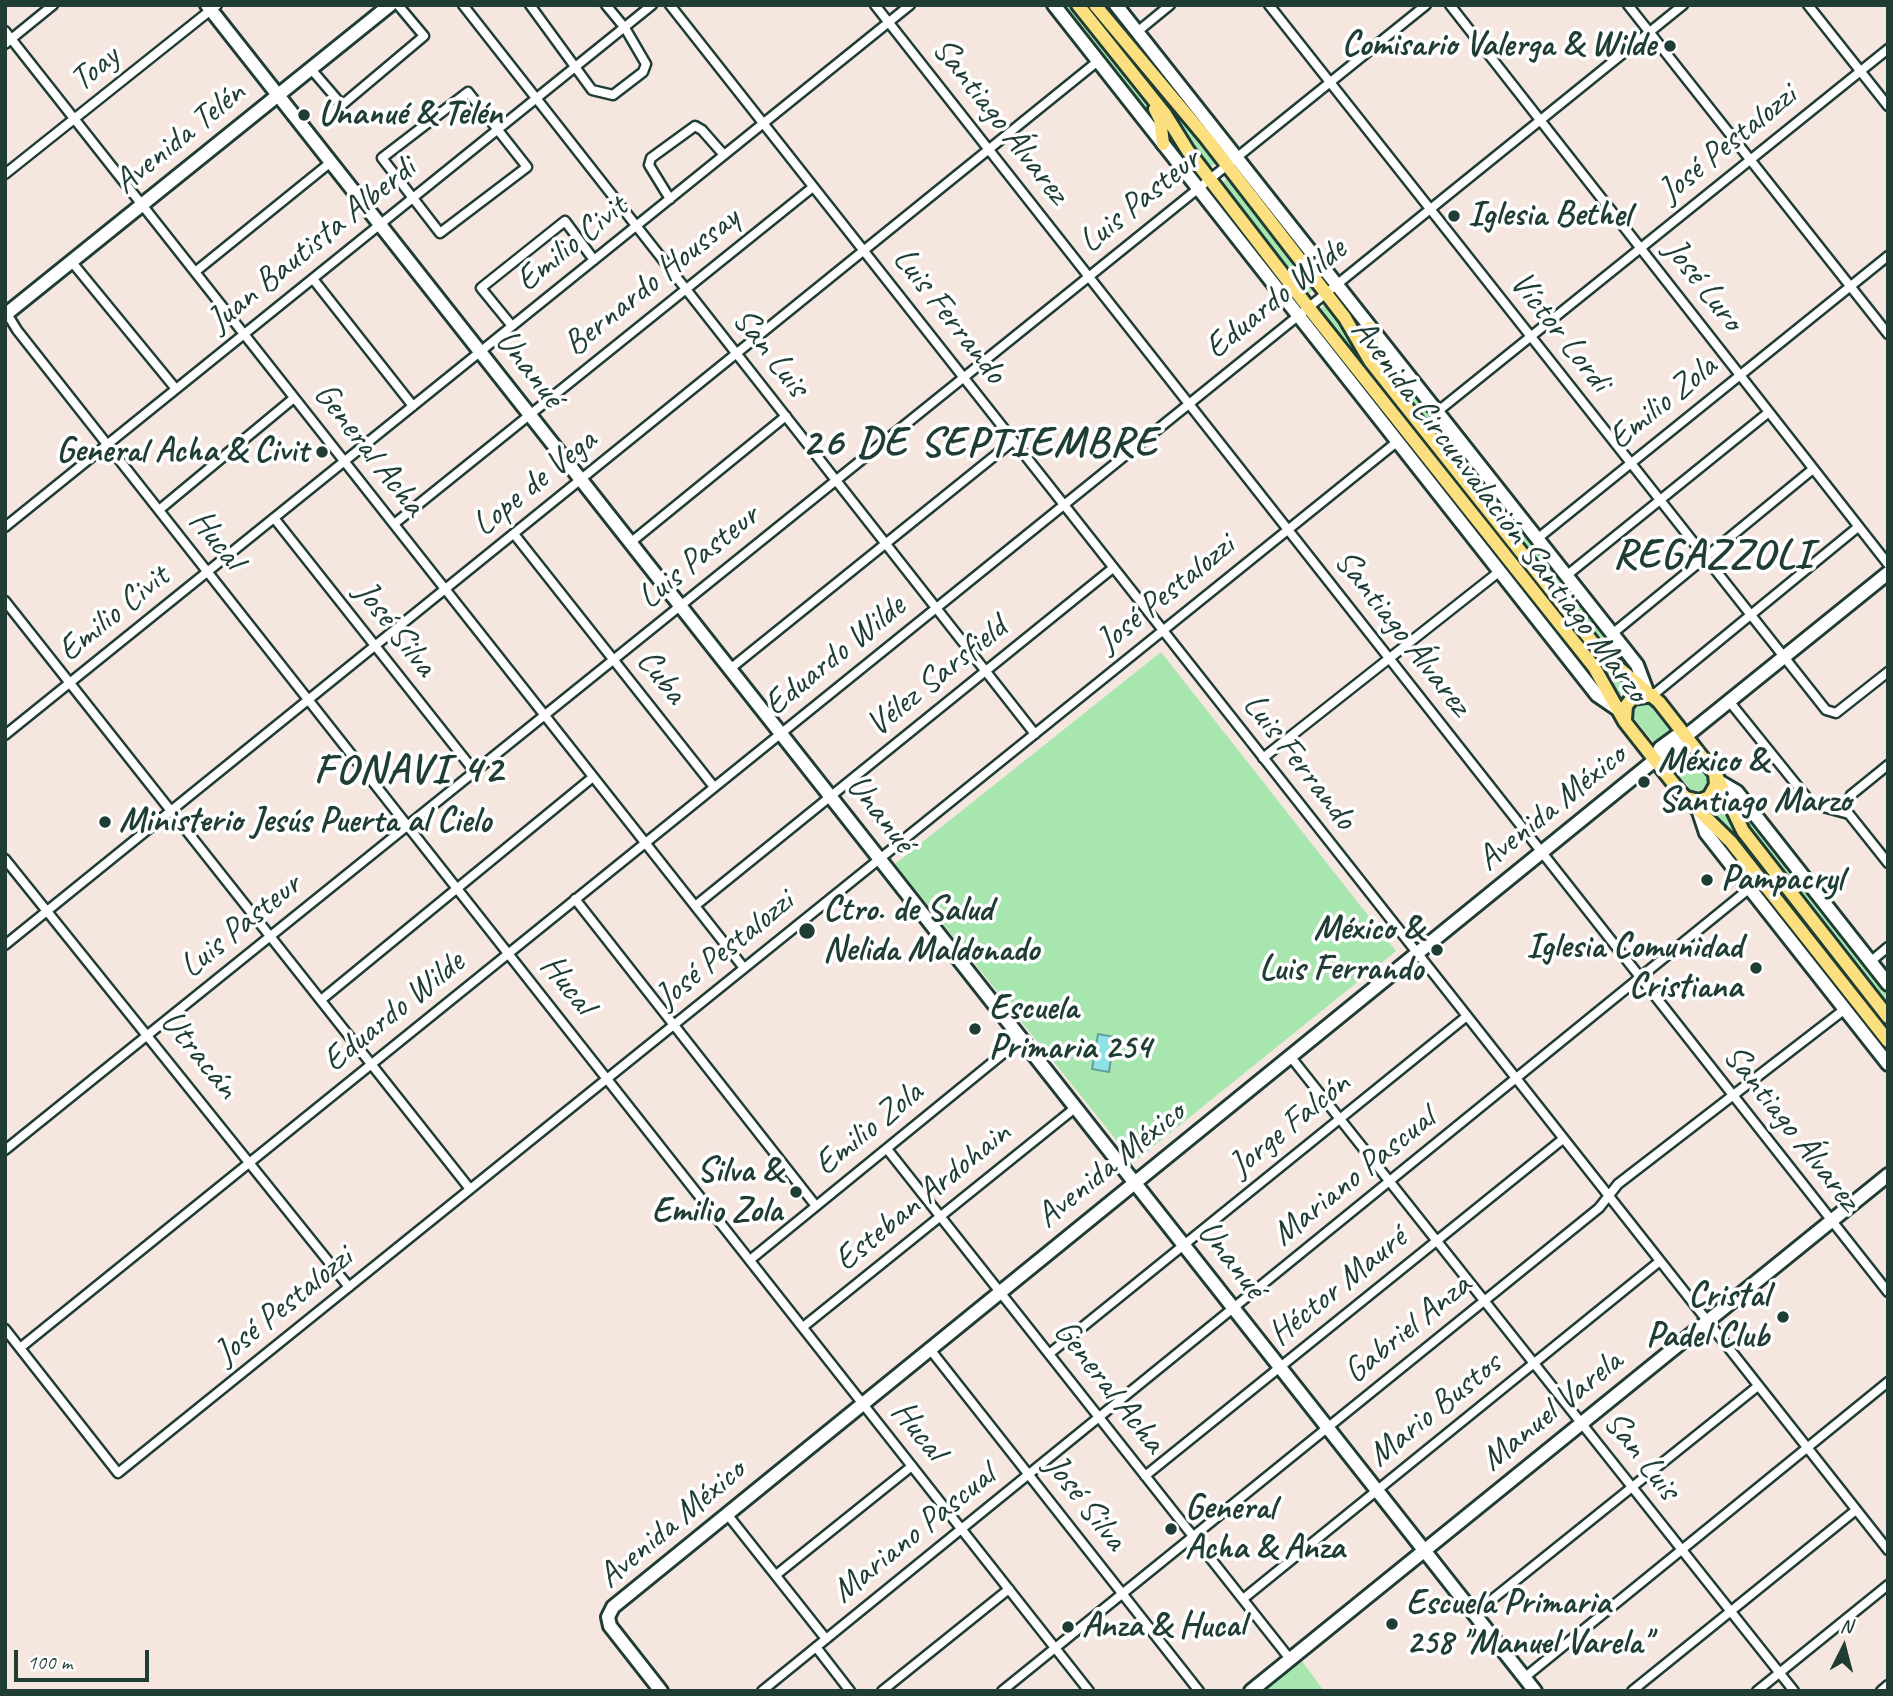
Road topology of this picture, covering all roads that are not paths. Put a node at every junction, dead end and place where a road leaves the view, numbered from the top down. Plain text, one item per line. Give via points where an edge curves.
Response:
1 (53, 5) edge
2 (390, 5) edge
3 (398, 5) edge
4 (463, 5) edge
5 (530, 5) edge
6 (606, 5) edge
7 (652, 5) edge
8 (670, 5) edge
9 (876, 5) edge
10 (910, 5) edge
11 (1054, 5) edge
12 (1078, 5) edge
13 (1094, 5) edge
14 (1116, 5) edge
15 (1170, 5) edge
16 (1269, 5) edge
17 (1426, 5) edge
18 (1450, 5) edge
19 (1628, 5) edge
20 (1683, 5) edge
21 (1808, 5) edge
22 (211, 7) edge
23 (889, 22) junction
24 (625, 28) junction
25 (5, 31) edge
26 (1137, 32) junction
27 (1650, 32) junction
28 (8, 41) edge
29 (1888, 49) edge
30 (1120, 57) junction
31 (1098, 61) junction
32 (575, 67) junction
33 (311, 69) junction
34 (1860, 71) junction
35 (1330, 83) junction
36 (278, 95) junction
37 (537, 99) junction
38 (1888, 106) edge
39 (75, 119) junction
40 (1540, 120) junction
41 (763, 124) junction
42 (498, 130) junction
43 (1163, 144) junction
44 (989, 149) junction
45 (724, 155) junction
46 (1750, 160) junction
47 (1232, 161) junction
48 (331, 162) junction
49 (5, 174) edge
50 (1209, 179) junction
51 (813, 187) junction
52 (1198, 188) junction
53 (413, 198) junction
54 (670, 199) junction
55 (142, 205) junction
56 (1430, 209) junction
57 (380, 225) junction
58 (636, 226) junction
59 (1640, 248) junction
60 (864, 251) junction
61 (1888, 256) edge
62 (594, 260) junction
63 (71, 261) junction
64 (195, 272) junction
65 (1089, 276) junction
66 (313, 279) junction
67 (1850, 286) junction
68 (686, 289) junction
69 (1331, 289) junction
70 (1308, 307) junction
71 (6, 313) edge
72 (1297, 316) junction
73 (512, 326) junction
74 (1370, 328) junction
75 (244, 334) junction
76 (1888, 334) edge
77 (1530, 337) junction
78 (480, 352) junction
79 (737, 354) junction
80 (1740, 375) junction
81 (964, 377) junction
82 (176, 389) junction
83 (294, 398) junction
84 (1188, 403) junction
85 (413, 406) junction
86 (1437, 412) junction
87 (1769, 412) junction
88 (530, 415) junction
89 (786, 416) junction
90 (1423, 428) junction
91 (1013, 441) junction
92 (1398, 442) junction
93 (107, 445) junction
94 (345, 461) junction
95 (1630, 464) junction
96 (1813, 469) junction
97 (581, 480) junction
98 (836, 480) junction
99 (1660, 501) junction
100 (1063, 505) junction
101 (159, 510) junction
102 (274, 518) junction
103 (394, 524) junction
104 (5, 527) edge
105 (1858, 527) junction
106 (1288, 530) junction
107 (514, 534) junction
108 (1537, 539) junction
109 (630, 542) junction
110 (886, 544) junction
111 (1705, 558) junction
112 (1888, 564) edge
113 (1113, 568) junction
114 (1500, 571) junction
115 (208, 572) junction
116 (1888, 573) edge
117 (1566, 576) junction
118 (445, 589) junction
119 (5, 601) edge
120 (680, 606) junction
121 (936, 607) junction
122 (1750, 615) junction
123 (1163, 631) junction
124 (1612, 634) junction
125 (375, 646) junction
126 (1783, 657) junction
127 (1389, 659) junction
128 (613, 660) junction
129 (730, 669) junction
130 (986, 671) junction
131 (1888, 672) edge
132 (70, 683) junction
133 (1650, 692) junction
134 (309, 700) junction
135 (1729, 701) junction
136 (1619, 710) junction
137 (545, 715) junction
138 (1628, 725) junction
139 (780, 733) junction
140 (1035, 734) junction
141 (5, 735) edge
142 (1686, 736) junction
143 (1264, 758) junction
144 (1656, 760) junction
145 (1888, 765) edge
146 (1712, 769) junction
147 (475, 772) junction
148 (593, 777) junction
149 (1720, 782) junction
150 (714, 787) junction
151 (1681, 793) junction
152 (830, 796) junction
153 (1698, 810) junction
154 (171, 811) junction
155 (1844, 811) junction
156 (408, 826) junction
157 (645, 843) junction
158 (1884, 852) edge
159 (1542, 853) junction
160 (5, 859) edge
161 (879, 859) junction
162 (1888, 863) edge
163 (457, 888) junction
164 (1750, 888) junction
165 (575, 899) junction
166 (695, 906) junction
167 (47, 911) junction
168 (270, 936) junction
169 (5, 945) edge
170 (1888, 947) edge
171 (508, 953) junction
172 (1417, 953) junction
173 (1870, 962) junction
174 (744, 968) junction
175 (1640, 978) junction
176 (1888, 984) edge
177 (321, 1000) junction
178 (1845, 1009) junction
179 (1467, 1016) junction
180 (1888, 1017) edge
181 (674, 1025) junction
182 (147, 1036) junction
183 (1021, 1039) junction
184 (1888, 1041) edge
185 (1290, 1056) junction
186 (371, 1064) junction
187 (1888, 1064) edge
188 (607, 1079) junction
189 (1516, 1079) junction
190 (1732, 1096) junction
191 (1075, 1108) junction
192 (1340, 1119) junction
193 (1563, 1139) junction
194 (887, 1149) junction
195 (5, 1150) edge
196 (250, 1163) junction
197 (1888, 1175) edge
198 (1390, 1181) junction
199 (1134, 1182) junction
200 (470, 1189) junction
201 (1609, 1196) junction
202 (816, 1206) junction
203 (940, 1216) junction
204 (1831, 1221) junction
205 (1437, 1241) junction
206 (1184, 1245) junction
207 (750, 1260) junction
208 (1660, 1261) junction
209 (349, 1287) junction
210 (1000, 1291) junction
211 (1888, 1292) edge
212 (1485, 1301) junction
213 (1233, 1308) junction
214 (1707, 1321) junction
215 (803, 1327) junction
216 (5, 1329) edge
217 (20, 1348) junction
218 (929, 1348) junction
219 (1049, 1354) junction
220 (1534, 1363) junction
221 (1280, 1367) junction
222 (1888, 1382) edge
223 (1758, 1385) junction
224 (862, 1402) junction
225 (1099, 1417) junction
226 (1581, 1423) junction
227 (1327, 1428) junction
228 (1807, 1448) junction
229 (912, 1466) junction
230 (1029, 1474) junction
231 (1145, 1476) junction
232 (1632, 1487) junction
233 (1377, 1490) junction
234 (1856, 1510) junction
235 (727, 1514) junction
236 (962, 1529) junction
237 (1193, 1536) junction
238 (1424, 1550) junction
239 (1682, 1550) junction
240 (1888, 1550) edge
241 (776, 1575) junction
242 (1888, 1585) edge
243 (1009, 1589) junction
244 (1123, 1593) junction
245 (1243, 1599) junction
246 (1731, 1611) junction
247 (1474, 1614) junction
248 (826, 1639) junction
249 (816, 1647) junction
250 (1056, 1648) junction
251 (1290, 1659) junction
252 (1780, 1673) junction
253 (1524, 1678) junction
254 (1888, 1685) edge
255 (661, 1691) edge
256 (762, 1691) edge
257 (850, 1691) edge
258 (882, 1691) edge
259 (1002, 1691) edge
260 (1090, 1691) edge
261 (1199, 1691) edge
262 (1251, 1691) edge
263 (1535, 1691) edge
264 (1632, 1691) edge
265 (1757, 1691) edge
266 (1794, 1691) edge
267 (1881, 1691) edge

1 - 28 street
2 - 33 street, Avenida Telén
3 - 33 street via 424,36 342,105
4 - 37 street, San Luis
5 - 32 street
6 - 24 street
7 - 24 street, Juan Bautista Alberdi
8 - 41 street, Luis Ferrando
9 - 23 street, Santiago Álvarez
10 - 23 street, Emilio Civit
11 - 31 street
12 - 30 main road, Avenida Circunvalación Santiago Marzo
13 - 47 main road, Avenida Circunvalación Santiago Marzo
14 - 26 street
15 - 26 street
16 - 35 street, Víctor Lordi
17 - 35 street, Luis Pasteur
18 - 40 street, José Luro
19 - 27 street
20 - 27 street, Eduardo Wilde
21 - 34 street
22 - 36 street, Unanué
22 - 39 street, Toay
23 - 41 street, Emilio Civit
23 - 44 street, Santiago Álvarez
24 - 32 street, Juan Bautista Alberdi
24 - 32 street via 646,64 623,88 613,95 601,94 592,90
25 - 28 street, General Acha
26 - 47 street
27 - 40 street, Eduardo Wilde
27 - 46 street
28 - 39 street, General Acha
29 - 34 street, José Pestalozzi
30 - 43 main road via 1159,114
30 - 50 main road, Avenida Circunvalación Santiago Marzo
31 - 43 street
31 - 44 street, Lope de Vega
32 - 37 street, Juan Bautista Alberdi
33 - 36 street, Avenida Telén
34 - 38 street
34 - 46 street, José Pestalozzi
35 - 47 street, Luis Pasteur
35 - 56 street, Víctor Lordi
36 - 48 street, Unanué
36 - 55 street, Avenida Telén
37 - 42 street, Juan Bautista Alberdi
37 - 58 street, San Luis
39 - 49 street, Toay
39 - 55 street, General Acha
40 - 56 street, Eduardo Wilde
40 - 59 street, José Luro
41 - 45 street, Emilio Civit
41 - 51 street, Luis Ferrando
42 - 53 street, Juan Bautista Alberdi
42 - 53 street via 527,167 440,233
42 - 53 street via 468,92 382,158
43 - 52 street
44 - 60 street, Lope de Vega
44 - 65 street, Santiago Álvarez
45 - 54 street, Emilio Civit
45 - 54 street via 695,126 651,158 649,165
46 - 59 street, José Pestalozzi
46 - 67 street
47 - 50 street, Luis Pasteur
47 - 69 main road, Avenida Circunvalación Santiago Marzo
48 - 57 street, Unanué
48 - 64 street
50 - 52 street, Luis Pasteur
50 - 70 main road, Avenida Circunvalación Santiago Marzo
51 - 60 street, Luis Ferrando
51 - 68 street, Bernardo Houssay
52 - 65 street, Luis Pasteur
52 - 72 street
53 - 57 street, Juan Bautista Alberdi
54 - 58 street, Emilio Civit
55 - 63 street, Avenida Telén
55 - 64 street, General Acha
56 - 69 street, Eduardo Wilde
56 - 77 street, Víctor Lordi
57 - 66 street, Juan Bautista Alberdi
57 - 78 street, Unanué
58 - 62 street, Emilio Civit
58 - 68 street, San Luis
59 - 77 street, José Pestalozzi
59 - 80 street, José Luro
60 - 79 street, Lope de Vega
60 - 81 street, Luis Ferrando
61 - 67 street, Emilio Zola
62 - 73 street, Emilio Civit
62 - 73 street via 565,221 533,246 481,288
63 - 71 street, Avenida Telén
63 - 82 street
64 - 75 street, General Acha
65 - 81 street, Luis Pasteur
65 - 84 street, Santiago Álvarez
66 - 75 street, Juan Bautista Alberdi
66 - 85 street
67 - 76 street
67 - 80 street, Emilio Zola
68 - 79 street, San Luis
68 - 88 street, Bernardo Houssay
69 - 70 street, Eduardo Wilde
69 - 74 street
69 - 90 main road, Avenida Circunvalación Santiago Marzo via 1367,357
70 - 72 street, Eduardo Wilde
70 - 136 main road, Avenida Circunvalación Santiago Marzo via 1594,667
71 - 93 street, Hucal
72 - 84 street, Eduardo Wilde
72 - 92 street
73 - 78 street, Emilio Civit
74 - 86 street
74 - 90 main road via 1376,359
75 - 82 street, Juan Bautista Alberdi
75 - 83 street, General Acha
77 - 86 street, José Pestalozzi
77 - 95 street, Víctor Lordi
78 - 85 street, Emilio Civit
78 - 88 street, Unanué
79 - 89 street, San Luis
79 - 97 street, Lope de Vega
80 - 87 street, José Luro
80 - 95 street, Emilio Zola
81 - 91 street, Luis Ferrando
81 - 98 street, Luis Pasteur
82 - 93 street, Juan Bautista Alberdi
83 - 94 street, General Acha
83 - 101 street
84 - 100 street, Eduardo Wilde
84 - 106 street, Santiago Álvarez
85 - 94 street, Emilio Civit
86 - 108 street
87 - 96 street, José Luro
87 - 99 street
88 - 97 street, Unanué
88 - 103 street, Bernardo Houssay
89 - 98 street, San Luis
89 - 109 street
90 - 133 main road, Avenida Circunvalación Santiago Marzo via 1601,653
91 - 100 street, Luis Ferrando
91 - 110 street
92 - 106 street, José Pestalozzi
92 - 114 street
93 - 101 street, Hucal
93 - 104 street, Juan Bautista Alberdi
94 - 102 street, Emilio Civit
94 - 103 street, General Acha
95 - 99 street, Víctor Lordi
95 - 108 street, Emilio Zola
96 - 105 street, José Luro
96 - 111 street
97 - 107 street, Lope de Vega
97 - 109 street, Unanué
98 - 110 street, San Luis
98 - 120 street, Luis Pasteur
99 - 111 street, Víctor Lordi
99 - 117 street
100 - 113 street, Luis Ferrando
100 - 121 street, Eduardo Wilde
101 - 115 street, Hucal
102 - 115 street, Emilio Civit
102 - 125 street, José Silva
103 - 118 street, General Acha
105 - 112 street, José Luro
105 - 122 street
106 - 123 street, José Pestalozzi
106 - 127 street, Santiago Álvarez
107 - 118 street, Lope de Vega
107 - 128 street, Cuba
108 - 117 street
109 - 120 street, Unanué
110 - 121 street, San Luis
110 - 129 street
111 - 122 street, Víctor Lordi
111 - 124 street
113 - 123 street, Luis Ferrando
113 - 130 street, Vélez Sarsfield
114 - 127 street
114 - 136 street via 1597,695
115 - 132 street, Emilio Civit
115 - 134 street, Hucal
116 - 126 street, Avenida México
117 - 124 street
118 - 125 street, Lope de Vega
118 - 137 street, General Acha
119 - 132 street
120 - 128 street, Luis Pasteur
120 - 129 street, Unanué
121 - 130 street, San Luis
121 - 139 street, Eduardo Wilde
122 - 126 street, Víctor Lordi
122 - 133 street
123 - 140 street, José Pestalozzi
123 - 143 street, Luis Ferrando
124 - 133 street
125 - 134 street, Lope de Vega
125 - 147 street, José Silva
126 - 131 street, Víctor Lordi via 1832,713
126 - 135 street, Avenida México
127 - 143 street
127 - 159 street, Santiago Álvarez
128 - 137 street, Luis Pasteur
128 - 150 street, Cuba
129 - 139 street, Unanué
130 - 140 street, San Luis
130 - 152 street, Vélez Sarsfield
132 - 141 street, Emilio Civit
132 - 154 street
133 - 138 main road via 1629,701 1624,713
133 - 142 main road, Avenida Circunvalación Santiago Marzo
134 - 154 street, Lope de Vega
134 - 156 street, Hucal
135 - 142 street, Avenida México
135 - 155 street via 1812,804
136 - 138 main road, Avenida Circunvalación Santiago Marzo
137 - 147 street, Luis Pasteur
137 - 148 street, General Acha
138 - 144 main road, Avenida Circunvalación Santiago Marzo
139 - 150 street, Eduardo Wilde
139 - 152 street, Unanué
140 - 161 street, José Pestalozzi
142 - 144 street, Avenida México via 1673,738 1659,749
142 - 146 main road, Avenida Circunvalación Santiago Marzo
143 - 172 street, Luis Ferrando
144 - 151 main road, Avenida Circunvalación Santiago Marzo
144 - 159 street, Avenida México
145 - 155 street via 1851,795
146 - 149 main road, Avenida Circunvalación Santiago Marzo
146 - 151 main road via 1716,782 1709,797 1692,800
147 - 156 street, Luis Pasteur
148 - 157 street, General Acha
148 - 163 street
149 - 173 street via 1737,792
149 - 180 main road, Avenida Circunvalación Santiago Marzo via 1746,835
150 - 157 street, Eduardo Wilde
151 - 153 main road, Avenida Circunvalación Santiago Marzo
152 - 161 street, Unanué
152 - 166 street, Vélez Sarsfield
153 - 164 street via 1706,833
153 - 184 main road, Avenida Circunvalación Santiago Marzo via 1731,842
154 - 167 street, Lope de Vega
154 - 168 street
155 - 158 street
156 - 163 street, Hucal
156 - 168 street, Luis Pasteur
157 - 165 street, Eduardo Wilde
157 - 166 street, General Acha
158 - 162 street
159 - 172 street, Avenida México
159 - 175 street, Santiago Álvarez
160 - 167 street, Utracán
161 - 174 street, José Pestalozzi
161 - 183 street, Unanué
163 - 171 street, Hucal
163 - 177 street
164 - 175 street, Mariano Pascual
164 - 178 street
165 - 171 street, Eduardo Wilde
165 - 181 street
166 - 174 street, General Acha
167 - 169 street, Lope de Vega
167 - 182 street, Utracán
168 - 177 street
168 - 182 street, Luis Pasteur
170 - 173 street
171 - 186 street, Eduardo Wilde
171 - 188 street, Hucal
172 - 179 street, Luis Ferrando
172 - 185 street, Avenida México
173 - 176 street
174 - 181 street, José Pestalozzi
175 - 189 street, Mariano Pascual
175 - 190 street, Santiago Álvarez
177 - 186 street
178 - 187 street
178 - 190 street, Gabriel Anza
179 - 189 street, Luis Ferrando
179 - 192 street, Jorge Falcón
181 - 188 street, José Pestalozzi
181 - 202 street
182 - 195 street, Luis Pasteur
182 - 196 street, Utracán
183 - 191 street, Unanué
183 - 194 street, Emilio Zola
185 - 192 street, San Luis
185 - 199 street, Avenida México
186 - 196 street, Eduardo Wilde
186 - 200 street
188 - 200 street, José Pestalozzi
188 - 207 street, Hucal
189 - 193 street, Luis Ferrando
189 - 198 street, Mariano Pascual
190 - 201 street, Gabriel Anza via 1618,1184
190 - 204 street, Santiago Álvarez
191 - 199 street, Unanué
191 - 203 street, Esteban Ardohain
192 - 198 street, San Luis
192 - 206 street, Jorge Falcón
193 - 201 street, Luis Ferrando
193 - 205 street, Héctor Mauré
194 - 202 street, Emilio Zola
194 - 203 street, General Acha
196 - 209 street, Utracán
196 - 217 street, Eduardo Wilde
197 - 204 street, Manuel Varela
198 - 205 street, San Luis
198 - 213 street, Mariano Pascual
199 - 206 street, Unanué
199 - 210 street, Avenida México
200 - 209 street, José Pestalozzi
201 - 208 street, Luis Ferrando
201 - 212 street, Gabriel Anza
202 - 207 street, Emilio Zola
203 - 210 street, General Acha
203 - 215 street, Esteban Ardohain
204 - 211 street, Santiago Álvarez
204 - 214 street, Manuel Varela
205 - 212 street, San Luis
205 - 221 street, Héctor Mauré
206 - 213 street, Unanué
206 - 219 street, Jorge Falcón
207 - 215 street, Hucal
208 - 214 street, Luis Ferrando
208 - 220 street, Mario Bustos
209 - 217 street, José Pestalozzi via 118,1473
210 - 218 street, Avenida México
210 - 219 street, General Acha
212 - 220 street, San Luis
212 - 227 street, Gabriel Anza
213 - 221 street, Unanué
213 - 225 street, Mariano Pascual
214 - 223 street, Luis Ferrando
214 - 226 street, Manuel Varela
215 - 224 street, Hucal
216 - 217 street
218 - 224 street, Avenida México
218 - 230 street, José Silva
219 - 225 street, General Acha
220 - 226 street, San Luis
220 - 233 street, Mario Bustos
221 - 227 street, Unanué
221 - 231 street, Héctor Mauré
222 - 228 street
223 - 228 street, Luis Ferrando
223 - 232 street
224 - 229 street, Hucal
224 - 235 street, Avenida México
225 - 230 street, Mariano Pascual
225 - 231 street, General Acha
226 - 232 street, San Luis
226 - 238 street, Manuel Varela
227 - 233 street, Unanué
227 - 237 street, Gabriel Anza
228 - 234 street, Luis Ferrando
228 - 239 street
229 - 236 street, Hucal
229 - 241 street
230 - 236 street, Mariano Pascual
230 - 244 street, José Silva
231 - 237 street, General Acha
232 - 239 street, San Luis
232 - 247 street
233 - 238 street, Unanué
233 - 245 street, Mario Bustos
234 - 240 street, Luis Ferrando
234 - 246 street
235 - 241 street
235 - 255 street, Avenida México via 613,1607 608,1617
236 - 243 street, Hucal
236 - 248 street, Mariano Pascual
237 - 244 street, Gabriel Anza
237 - 245 street, General Acha
238 - 247 street, Unanué
238 - 251 street, Manuel Varela
239 - 246 street, San Luis
239 - 253 street
241 - 248 street
242 - 252 street
243 - 250 street, Hucal
243 - 258 street
244 - 250 street, Gabriel Anza
244 - 261 street, José Silva
245 - 251 street, General Acha
246 - 252 street, San Luis
246 - 264 street
247 - 253 street, Unanué
248 - 249 street, Mariano Pascual
249 - 256 street, Mariano Pascual
249 - 257 street
250 - 259 street, Gabriel Anza
250 - 260 street, Hucal
251 - 262 street, Manuel Varela
252 - 265 street
252 - 266 street, San Luis
253 - 263 street, Unanué
254 - 267 street

